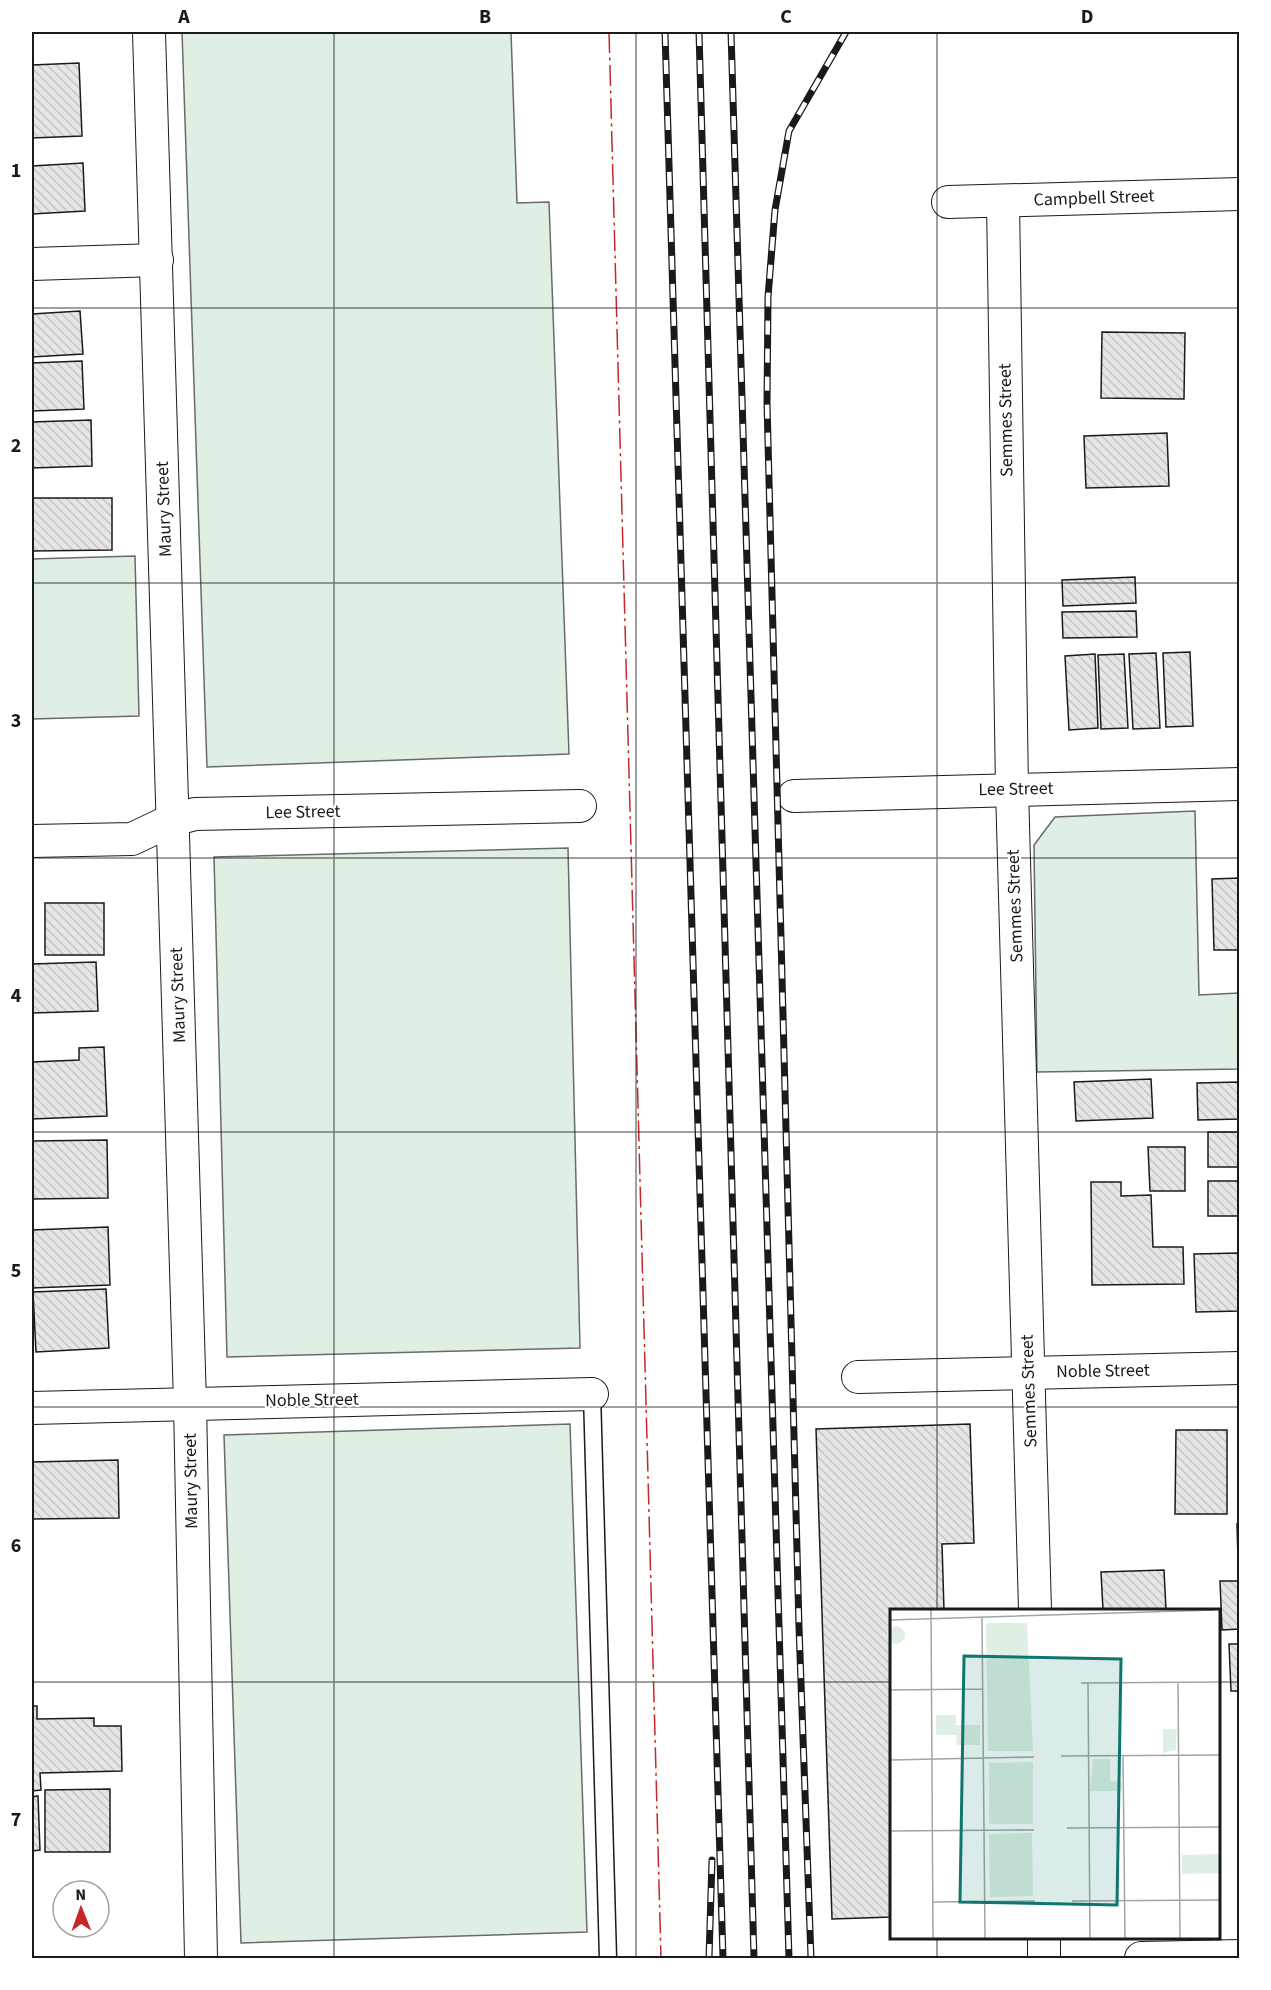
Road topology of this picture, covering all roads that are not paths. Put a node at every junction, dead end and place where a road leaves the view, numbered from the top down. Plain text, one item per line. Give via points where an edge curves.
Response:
1 (149, 32) edge
2 (1239, 194) edge
3 (1003, 201) junction
4 (948, 202) dead end
5 (156, 260) junction
6 (32, 264) edge
7 (1239, 784) edge
8 (1012, 789) junction
9 (794, 796) dead end
10 (580, 806) dead end
11 (172, 820) junction
12 (32, 841) edge
13 (1239, 1368) edge
14 (1029, 1373) junction
15 (858, 1377) dead end
16 (592, 1394) joint
17 (190, 1403) junction
18 (32, 1408) edge
19 (1035, 1609) edge
20 (1044, 1939) edge
21 (1239, 1956) edge
22 (201, 1959) edge
23 (608, 1959) edge
24 (1044, 1959) edge
25 (1141, 1959) edge

1 - 5 street, Maury Street
2 - 3 street, Campbell Street
3 - 4 street, Campbell Street
3 - 8 street, Semmes Street
5 - 6 street
5 - 11 street, Maury Street
7 - 8 street, Lee Street
8 - 9 street, Lee Street
8 - 14 street, Semmes Street
10 - 11 street, Lee Street via 195,814
11 - 12 street, Lee Street via 132,839
11 - 17 street, Maury Street
13 - 14 street, Noble Street
14 - 15 street, Noble Street
14 - 19 street, Semmes Street
16 - 17 street, Noble Street
16 - 23 lane
17 - 18 street, Noble Street
17 - 22 street, Maury Street
20 - 24 street
21 - 25 street

